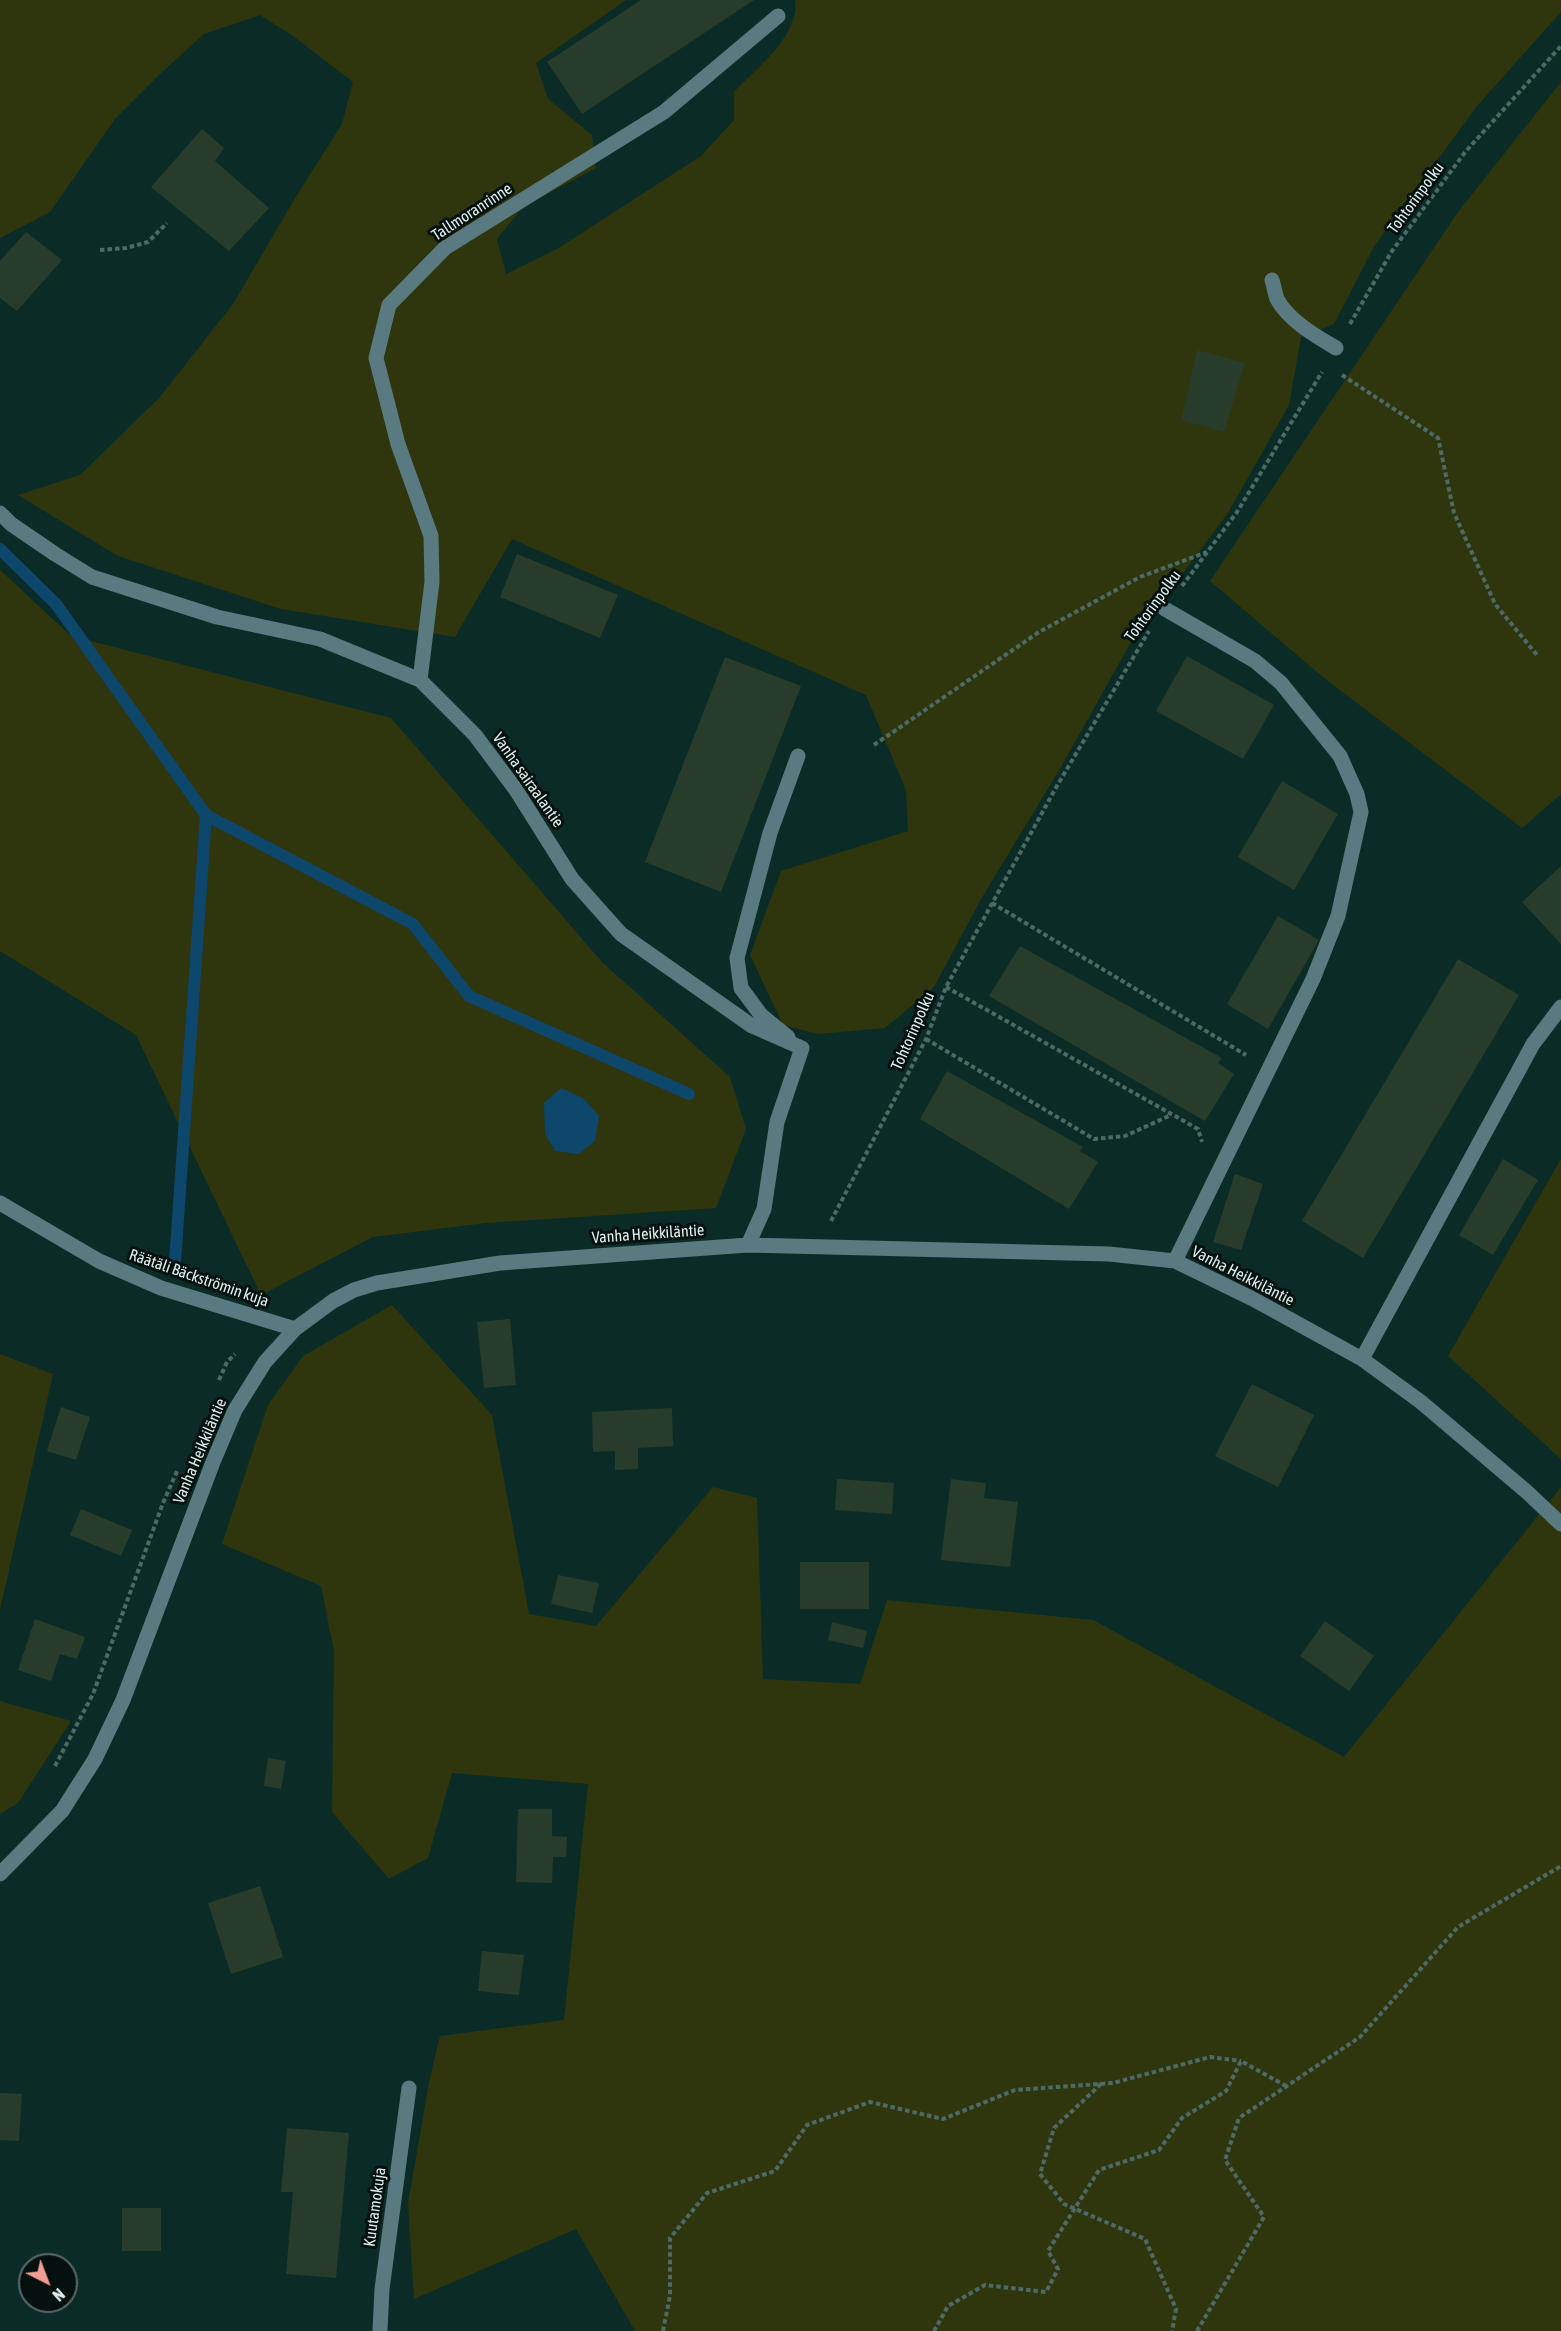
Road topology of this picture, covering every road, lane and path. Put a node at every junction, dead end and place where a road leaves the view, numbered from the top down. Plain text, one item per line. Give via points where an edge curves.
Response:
1 (778, 16) dead end
2 (1561, 46) edge
3 (167, 223) dead end
4 (99, 250) dead end
5 (1272, 280) dead end
6 (1336, 348) junction
7 (1326, 365) junction
8 (0, 513) edge
9 (1208, 552) junction
10 (1165, 609) junction
11 (1537, 655) dead end
12 (420, 680) junction
13 (874, 745) dead end
14 (798, 756) dead end
15 (992, 903) junction
16 (946, 987) junction
17 (1561, 1007) edge
18 (926, 1038) junction
19 (802, 1048) junction
20 (1270, 1069) junction
21 (1172, 1115) junction
22 (1214, 1182) junction
23 (0, 1203) edge
24 (842, 1223) dead end
25 (748, 1245) junction
26 (1175, 1261) junction
27 (270, 1322) junction
28 (295, 1329) junction
29 (1362, 1359) junction
30 (217, 1384) dead end
31 (182, 1459) dead end
32 (1561, 1524) edge
33 (50, 1775) dead end
34 (1561, 1866) edge
35 (0, 1874) edge
36 (1241, 2061) junction
37 (1102, 2084) junction
38 (1286, 2086) junction
39 (409, 2088) dead end
40 (1074, 2209) junction
41 (380, 2331) edge
42 (663, 2331) edge
43 (934, 2331) edge
44 (1172, 2331) edge
45 (1197, 2331) edge

1 - 12 street, Tallmoranrinne via 664,112 445,248 388,305 376,358 398,444 431,536 432,582
2 - 6 path, Tohtorinpolku via 1466,151 1392,251
3 - 4 path via 148,242 126,249
5 - 6 street via 1286,311 1301,326
6 - 7 path, Tohtorinpolku
7 - 9 path, Tohtorinpolku via 1238,512
7 - 11 path via 1438,438 1454,513 1495,604
8 - 12 street, Vanha sairaalantie via 55,555 92,577 217,617 320,639
9 - 10 path, Tohtorinpolku
9 - 13 path via 1140,578 1039,632
10 - 15 path, Tohtorinpolku via 1142,640
10 - 20 street via 1255,661 1281,682 1340,756 1358,794 1360,812 1338,916
12 - 19 street, Vanha sairaalantie via 475,735 516,790 572,879 621,934 752,1026
14 - 19 street via 770,833 737,958 741,988 761,1015
15 - 16 path, Tohtorinpolku
15 - 20 path
16 - 18 path, Tohtorinpolku
16 - 21 path
17 - 29 street via 1533,1044
18 - 21 path via 1094,1139 1125,1136
18 - 24 path, Tohtorinpolku via 831,1222
19 - 25 street via 777,1122 764,1209
20 - 22 street
21 - 22 path via 1198,1130
22 - 26 street
23 - 27 street, Räätäli Bäckströmin kuja via 99,1261 161,1288
25 - 26 street, Vanha Heikkiläntie via 1109,1254
25 - 28 street, Vanha Heikkiläntie via 500,1263 377,1283 333,1301
26 - 29 street, Vanha Heikkiläntie
27 - 28 street, Räätäli Bäckströmin kuja
27 - 30 path via 227,1362
28 - 35 street, Vanha Heikkiläntie via 265,1362 235,1410 123,1700 96,1759 62,1811
29 - 32 street, Vanha Heikkiläntie via 1421,1402
31 - 33 path via 93,1694
34 - 38 path via 1458,1928 1360,2037
36 - 37 path via 1210,2056
36 - 38 path
36 - 40 path via 1226,2091 1182,2118 1159,2150 1099,2170
37 - 40 path via 1054,2128 1040,2174 1064,2204
37 - 42 path via 1015,2090 944,2119 870,2102 807,2125 776,2171 707,2193 670,2238 670,2296
38 - 45 path via 1239,2118 1225,2160 1264,2217
39 - 41 street, Kuutamokuja
40 - 43 path via 1048,2251 1058,2269 1046,2292 985,2285 948,2306
40 - 44 path via 1145,2239 1176,2309

